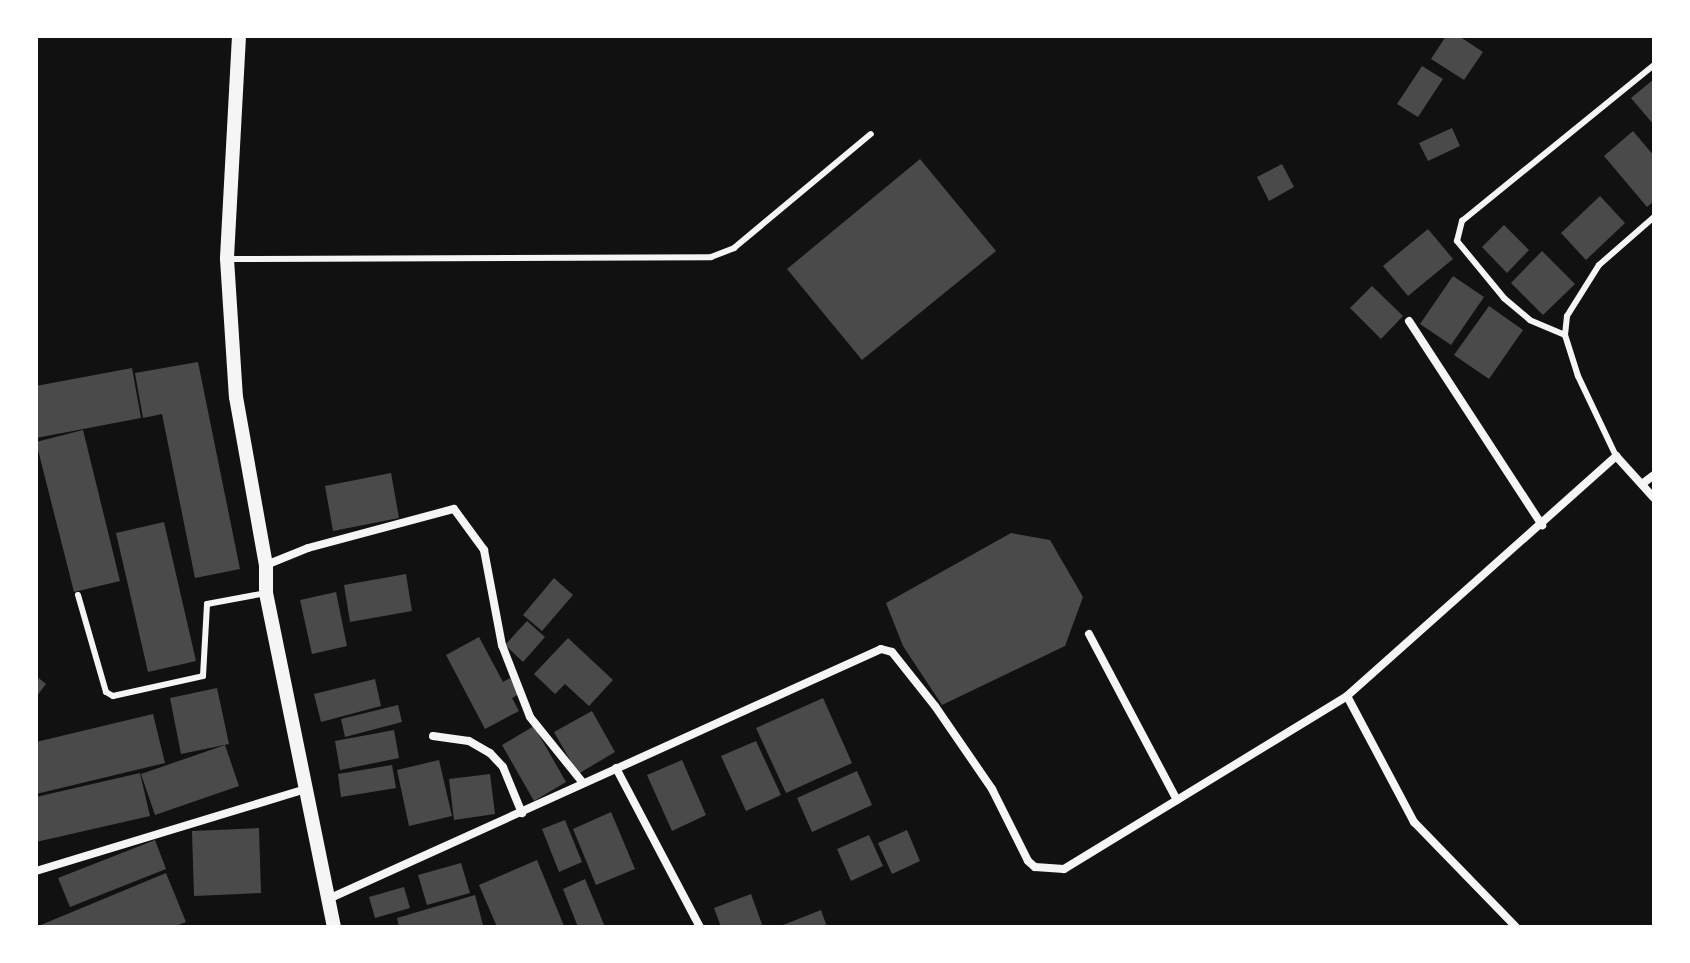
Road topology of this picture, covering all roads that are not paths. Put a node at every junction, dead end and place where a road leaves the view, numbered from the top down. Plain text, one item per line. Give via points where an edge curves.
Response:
1 (239, 36) edge
2 (1654, 65) edge
3 (871, 134) dead end
4 (1654, 217) edge
5 (227, 259) junction
6 (1409, 321) dead end
7 (1565, 335) junction
8 (1616, 456) junction
9 (1654, 475) edge
10 (1642, 484) junction
11 (1654, 498) edge
12 (1542, 525) junction
13 (266, 565) junction
14 (266, 593) junction
15 (78, 595) dead end
16 (1089, 634) dead end
17 (1347, 696) junction
18 (433, 736) dead end
19 (616, 768) junction
20 (583, 783) junction
21 (306, 789) junction
22 (1177, 800) junction
23 (522, 813) junction
24 (36, 871) edge
25 (325, 900) junction
26 (334, 927) edge
27 (700, 927) edge
28 (1516, 927) edge

1 - 5 street
2 - 7 lane via 1462,221 1457,241 1504,298 1530,320
3 - 5 lane via 734,248 711,257
4 - 7 lane via 1580,288
5 - 13 street via 236,397
6 - 12 street
7 - 8 lane
8 - 10 street
8 - 12 street
9 - 10 street
10 - 11 street
12 - 17 street
13 - 14 street
13 - 20 street via 308,548 455,511 484,550 502,645 530,717
14 - 15 lane via 207,604 203,676 113,696 106,692
14 - 21 street
16 - 22 street
17 - 22 street
17 - 28 street via 1414,822
18 - 23 street via 469,741 490,753 503,767
19 - 20 street
19 - 22 street via 881,649 892,652 935,706 992,789 1035,867 1064,869
19 - 27 street
20 - 23 street
21 - 24 street
21 - 25 street
23 - 25 street
25 - 26 street

